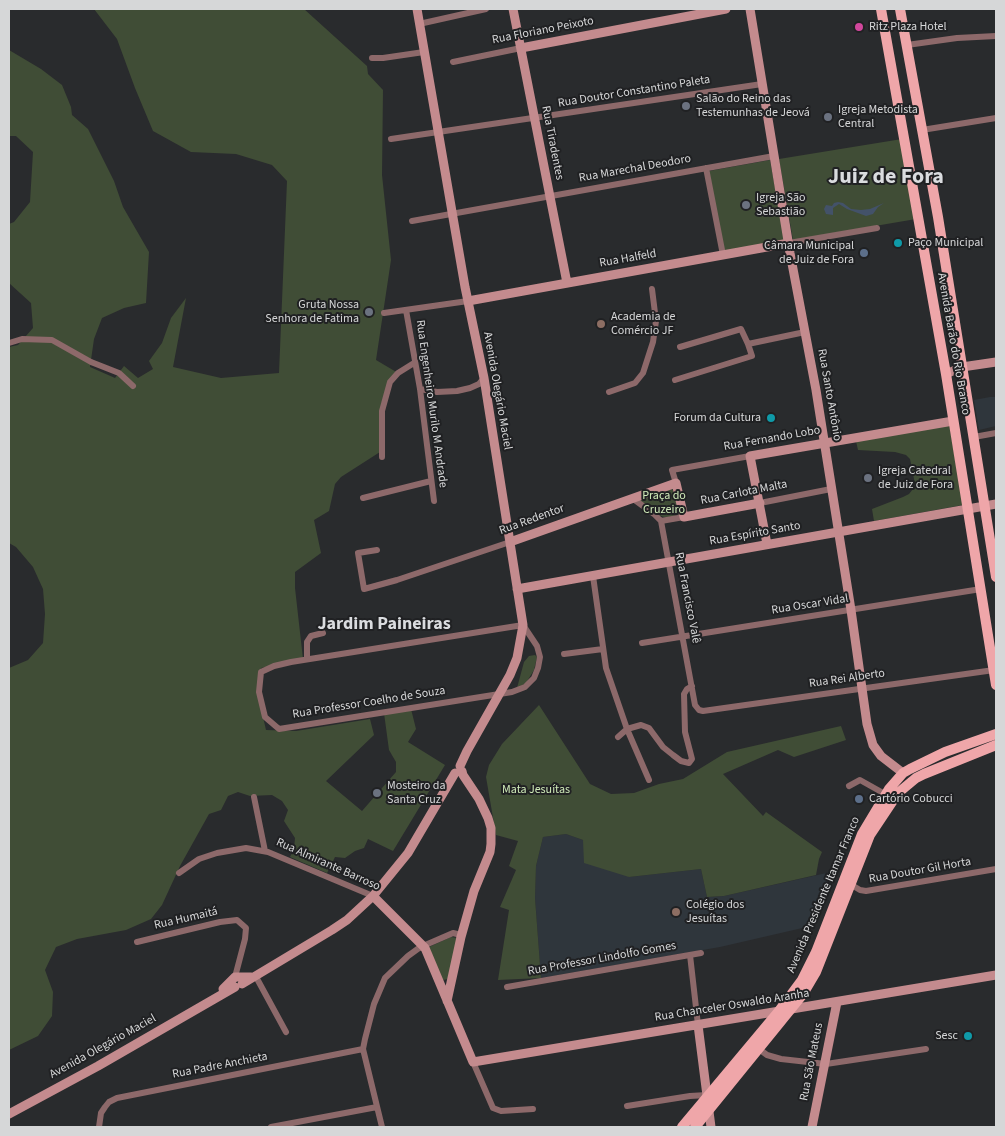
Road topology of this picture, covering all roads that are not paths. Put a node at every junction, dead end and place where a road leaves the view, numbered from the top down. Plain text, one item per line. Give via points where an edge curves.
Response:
1 (416, 9) edge
2 (486, 9) edge
3 (513, 9) edge
4 (726, 9) edge
5 (750, 9) edge
6 (881, 9) edge
7 (900, 9) edge
8 (419, 24) junction
9 (996, 36) edge
10 (907, 46) junction
11 (521, 48) junction
12 (424, 52) junction
13 (372, 58) dead end
14 (453, 62) dead end
15 (762, 84) junction
16 (534, 118) junction
17 (996, 118) edge
18 (922, 130) junction
19 (438, 133) junction
20 (391, 139) dead end
21 (774, 156) junction
22 (706, 168) junction
23 (550, 196) junction
24 (452, 214) junction
25 (412, 221) dead end
26 (877, 228) dead end
27 (789, 243) junction
28 (722, 255) junction
29 (567, 283) junction
30 (652, 289) dead end
31 (468, 301) junction
32 (406, 310) junction
33 (384, 313) dead end
34 (805, 332) junction
35 (9, 343) edge
36 (748, 344) junction
37 (680, 347) dead end
38 (996, 362) edge
39 (414, 363) junction
40 (962, 367) junction
41 (946, 374) junction
42 (484, 378) junction
43 (675, 380) dead end
44 (133, 386) dead end
45 (420, 389) junction
46 (609, 392) dead end
47 (953, 420) junction
48 (996, 433) edge
49 (974, 437) junction
50 (824, 443) junction
51 (750, 456) junction
52 (382, 457) dead end
53 (431, 481) junction
54 (676, 483) junction
55 (832, 489) junction
56 (364, 498) dead end
57 (632, 498) junction
58 (434, 501) dead end
59 (760, 503) junction
60 (996, 504) edge
61 (985, 506) junction
62 (968, 508) junction
63 (684, 517) junction
64 (661, 521) junction
65 (838, 531) junction
66 (510, 542) junction
67 (767, 544) junction
68 (377, 550) dead end
69 (669, 562) junction
70 (593, 576) junction
71 (996, 577) edge
72 (517, 589) junction
73 (981, 589) junction
74 (851, 610) junction
75 (523, 625) junction
76 (322, 633) dead end
77 (683, 636) junction
78 (642, 643) dead end
79 (603, 649) junction
80 (564, 654) dead end
81 (307, 660) junction
82 (994, 670) junction
83 (996, 685) edge
84 (692, 686) junction
85 (863, 688) junction
86 (499, 694) junction
87 (703, 711) joint
88 (627, 729) junction
89 (996, 734) edge
90 (618, 737) dead end
91 (996, 745) edge
92 (459, 770) junction
93 (903, 773) junction
94 (649, 780) dead end
95 (849, 786) dead end
96 (885, 794) junction
97 (254, 797) dead end
98 (879, 820) junction
99 (265, 851) junction
100 (996, 869) edge
101 (179, 873) dead end
102 (850, 884) junction
103 (373, 896) junction
104 (461, 937) junction
105 (137, 942) dead end
106 (424, 947) junction
107 (701, 953) dead end
108 (690, 956) junction
109 (996, 975) edge
110 (253, 976) junction
111 (452, 980) junction
112 (439, 981) junction
113 (237, 982) junction
114 (507, 987) dead end
115 (447, 1002) junction
116 (836, 1002) junction
117 (791, 1009) junction
118 (779, 1011) junction
119 (698, 1025) junction
120 (286, 1032) dead end
121 (759, 1048) junction
122 (363, 1049) junction
123 (926, 1049) dead end
124 (473, 1062) junction
125 (826, 1064) junction
126 (707, 1095) junction
127 (690, 1096) junction
128 (627, 1106) dead end
129 (377, 1107) junction
130 (533, 1109) dead end
131 (702, 1109) junction
132 (9, 1114) edge
133 (99, 1127) edge
134 (270, 1127) edge
135 (382, 1127) edge
136 (682, 1127) edge
137 (695, 1127) edge
138 (711, 1127) edge
139 (812, 1127) edge

1 - 8 street, Avenida Olegário Maciel
2 - 8 street
3 - 11 street, Rua Tiradentes
4 - 11 street, Rua Floriano Peixoto
5 - 15 street, Rua Santo Antônio
6 - 41 main road, Avenida Barão do Rio Branco
7 - 10 main road, Avenida Barão do Rio Branco
8 - 12 street, Avenida Olegário Maciel
9 - 10 street
10 - 18 main road, Avenida Barão do Rio Branco
11 - 14 street, Rua Floriano Peixoto
11 - 16 street, Rua Tiradentes
12 - 13 street
12 - 19 street, Avenida Olegário Maciel
15 - 16 street, Rua Doutor Constantino Paleta
15 - 21 street, Rua Santo Antônio
16 - 19 street, Rua Doutor Constantino Paleta
16 - 23 street, Rua Tiradentes
17 - 18 street
18 - 40 main road, Avenida Barão do Rio Branco
19 - 20 street, Rua Doutor Constantino Paleta
19 - 24 street, Avenida Olegário Maciel
21 - 22 street, Rua Marechal Deodoro
21 - 27 street, Rua Santo Antônio
22 - 23 street, Rua Marechal Deodoro
22 - 28 street
23 - 24 street, Rua Marechal Deodoro
23 - 29 street, Rua Tiradentes
24 - 25 street, Rua Marechal Deodoro
24 - 31 street, Avenida Olegário Maciel
26 - 27 street, Rua Halfeld
27 - 28 street, Rua Halfeld
27 - 34 street, Rua Santo Antônio
28 - 29 street, Rua Halfeld
29 - 31 street, Rua Halfeld
30 - 46 street via 656,321 643,373 635,383
31 - 32 street, Rua Halfeld
31 - 42 street, Avenida Olegário Maciel
32 - 33 street, Rua Halfeld
32 - 39 street, Rua Engenheiro Murilo M Andrade
34 - 36 street
34 - 50 street, Rua Santo Antônio
35 - 44 street via 22,339 52,340 91,362 119,373
36 - 37 street via 741,329
36 - 43 street via 752,356
38 - 40 street
39 - 45 street, Rua Engenheiro Murilo M Andrade
39 - 52 street via 390,382 382,411
40 - 41 street
40 - 49 main road, Avenida Barão do Rio Branco
41 - 47 main road, Avenida Barão do Rio Branco
42 - 45 street via 479,384 457,391
42 - 66 street, Avenida Olegário Maciel
45 - 53 street, Rua Engenheiro Murilo M Andrade
47 - 50 street, Rua Fernando Lobo
47 - 62 main road, Avenida Barão do Rio Branco
48 - 49 street
49 - 61 main road, Avenida Barão do Rio Branco
50 - 51 street, Rua Fernando Lobo
50 - 55 street, Rua Santo Antônio
51 - 54 street, Rua Fernando Lobo via 672,470
51 - 59 street
53 - 56 street
53 - 58 street, Rua Engenheiro Murilo M Andrade
54 - 57 street, Rua Redentor
54 - 63 street
55 - 59 street, Rua Carlota Malta
55 - 65 street, Rua Santo Antônio
57 - 64 street
57 - 66 street, Rua Redentor
59 - 63 street, Rua Carlota Malta
59 - 67 street
60 - 61 street, Rua Espírito Santo
61 - 62 street, Rua Espírito Santo
61 - 71 main road, Avenida Barão do Rio Branco
62 - 65 street, Rua Espírito Santo
62 - 73 main road, Avenida Barão do Rio Branco
63 - 64 street, Rua Carlota Malta
64 - 69 street, Rua Francisco Valê
65 - 67 street, Rua Espírito Santo
65 - 74 street, Rua Santo Antônio
66 - 68 street, Rua Redentor via 364,589 358,553
66 - 72 street, Avenida Olegário Maciel
67 - 69 street, Rua Espírito Santo
69 - 70 street, Rua Espírito Santo
69 - 77 street, Rua Francisco Valê
70 - 72 street, Rua Espírito Santo
70 - 79 street
72 - 75 street, Avenida Olegário Maciel
73 - 74 street, Rua Oscar Vidal
73 - 82 main road, Avenida Barão do Rio Branco
74 - 77 street, Rua Oscar Vidal
74 - 85 street, Rua Santo Antônio
75 - 81 street
75 - 86 street, Avenida Olegário Maciel via 517,658
75 - 86 street via 537,646 538,668 525,687
76 - 81 street via 311,636 307,642
77 - 78 street, Rua Oscar Vidal
77 - 84 street, Rua Francisco Valê
79 - 80 street
79 - 88 street via 611,685
81 - 86 street, Rua Professor Coelho de Souza via 274,666 261,672 259,692 265,717 279,729
82 - 83 main road, Avenida Barão do Rio Branco
82 - 85 street, Rua Rei Alberto
84 - 87 street, Rua Francisco Valê via 695,705
84 - 88 street via 684,694 690,763 663,747 649,728 641,725
85 - 87 street, Rua Rei Alberto
85 - 93 street, Rua Santo Antônio via 866,724 873,745 881,756
86 - 92 street, Avenida Olegário Maciel
88 - 90 street
88 - 94 street
89 - 93 main road, Avenida Presidente Itamar Franco via 945,752
91 - 98 main road, Avenida Presidente Itamar Franco via 916,778 898,793
92 - 103 street, Avenida Olegário Maciel via 408,854
92 - 104 street via 479,799 492,836 490,852 474,891
93 - 96 main road, Avenida Presidente Itamar Franco
93 - 98 main road via 903,780
95 - 96 street via 860,780
96 - 118 main road, Avenida Presidente Itamar Franco via 862,834 810,964
97 - 99 street
98 - 102 main road, Avenida Presidente Itamar Franco
99 - 101 street, Rua Almirante Barroso via 246,848 217,853 198,859
99 - 103 street, Rua Almirante Barroso
100 - 102 street, Rua Doutor Gil Horta via 866,891
102 - 117 main road, Avenida Presidente Itamar Franco via 816,972
103 - 106 street, Rua Almirante Barroso
103 - 110 street, Avenida Olegário Maciel via 347,920
104 - 106 street via 453,933
104 - 111 street
105 - 113 street, Rua Humaitá via 237,920 246,928
106 - 112 street, Rua Almirante Barroso
106 - 122 street via 408,956 385,978 374,1004
107 - 108 street, Rua Professor Lindolfo Gomes
108 - 114 street, Rua Professor Lindolfo Gomes
108 - 119 street
109 - 116 street, Rua Chanceler Oswaldo Aranha
110 - 113 street, Avenida Olegário Maciel
110 - 120 street
111 - 112 street
111 - 115 street
112 - 115 street, Rua Almirante Barroso
113 - 132 street, Avenida Olegário Maciel via 98,1066
115 - 124 street, Rua Almirante Barroso
116 - 117 street, Rua Chanceler Oswaldo Aranha
116 - 125 street, Rua São Mateus
117 - 118 street, Rua Chanceler Oswaldo Aranha
117 - 121 main road, Avenida Presidente Itamar Franco
118 - 119 street, Rua Chanceler Oswaldo Aranha
118 - 126 main road, Avenida Presidente Itamar Franco
119 - 124 street, Rua Chanceler Oswaldo Aranha
119 - 126 street
121 - 125 street via 767,1055 781,1059
121 - 131 main road, Avenida Presidente Itamar Franco
122 - 129 street
122 - 133 street, Rua Padre Anchieta via 117,1098 105,1107
123 - 125 street
124 - 130 street, Rua Almirante Barroso via 496,1110
125 - 139 street, Rua São Mateus
126 - 127 street
126 - 131 main road, Avenida Presidente Itamar Franco
127 - 128 street
127 - 131 street
129 - 134 street
129 - 135 street
131 - 136 main road, Avenida Presidente Itamar Franco
131 - 137 main road, Avenida Presidente Itamar Franco
131 - 138 street

